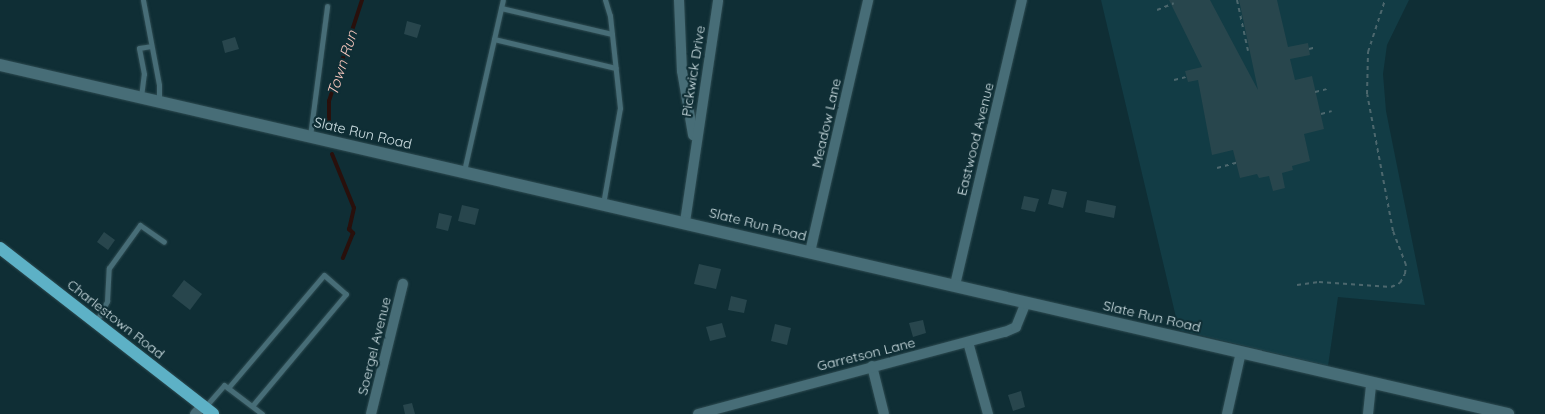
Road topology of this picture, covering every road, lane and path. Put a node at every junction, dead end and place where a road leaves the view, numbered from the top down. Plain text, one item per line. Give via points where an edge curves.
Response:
1 (143, 0) edge
2 (503, 0) edge
3 (605, 0) edge
4 (679, 0) edge
5 (718, 0) edge
6 (868, 0) edge
7 (1022, 0) edge
8 (1237, 0) edge
9 (1385, 0) edge
10 (1174, 3) dead end
11 (327, 6) dead end
12 (501, 8) junction
13 (1157, 10) dead end
14 (612, 34) junction
15 (494, 39) junction
16 (151, 46) junction
17 (1317, 47) dead end
18 (1309, 49) dead end
19 (1248, 51) dead end
20 (0, 65) edge
21 (616, 68) junction
22 (1186, 77) dead end
23 (1174, 80) dead end
24 (1327, 89) dead end
25 (1316, 92) dead end
26 (141, 97) junction
27 (159, 102) junction
28 (1332, 111) dead end
29 (1321, 114) dead end
30 (310, 136) junction
31 (695, 145) junction
32 (1236, 163) dead end
33 (1217, 168) dead end
34 (464, 172) junction
35 (603, 204) junction
36 (685, 222) junction
37 (164, 242) dead end
38 (0, 248) edge
39 (810, 252) junction
40 (402, 284) dead end
41 (954, 285) junction
42 (1297, 285) dead end
43 (1026, 302) junction
44 (96, 322) junction
45 (968, 342) junction
46 (1241, 352) junction
47 (872, 366) junction
48 (1371, 382) junction
49 (228, 388) junction
50 (252, 406) junction
51 (204, 410) edge
52 (262, 414) edge
53 (371, 414) edge
54 (698, 414) edge
55 (884, 414) edge
56 (988, 414) edge
57 (1227, 414) edge
58 (1368, 414) edge
59 (1508, 414) edge

1 - 16 lane
2 - 12 lane
3 - 14 lane
4 - 31 street, Pickwick Drive via 682,71
5 - 31 street, Pickwick Drive
6 - 39 street, Meadow Lane
7 - 41 street, Eastwood Avenue
8 - 19 path
9 - 42 path via 1368,52 1367,94 1393,230 1406,264 1404,274 1400,283 1391,288 1319,282
10 - 13 path
11 - 30 lane
12 - 14 lane
12 - 15 lane
14 - 21 lane
15 - 21 lane
15 - 34 lane
16 - 26 lane via 139,48 144,74
16 - 27 lane
17 - 18 path
20 - 26 street, Slate Run Road
21 - 35 lane via 620,108
22 - 23 path
24 - 25 path
26 - 27 street, Slate Run Road
27 - 30 street, Slate Run Road
28 - 29 path
30 - 34 street, Slate Run Road
31 - 36 street, Pickwick Drive
32 - 33 path
34 - 35 street, Slate Run Road
35 - 36 street, Slate Run Road
36 - 39 street, Slate Run Road
37 - 44 lane via 140,225 109,268 107,301
38 - 44 main road, Charlestown Road
39 - 41 street, Slate Run Road
40 - 53 street, Soergel Avenue
41 - 43 street, Slate Run Road
43 - 45 street, Garretson Lane via 1016,327
43 - 46 street, Slate Run Road
44 - 51 main road, Charlestown Road
45 - 47 street, Garretson Lane
45 - 56 street
46 - 48 street, Slate Run Road
46 - 57 street
47 - 54 street, Garretson Lane
47 - 55 street
48 - 58 street
48 - 59 street, Slate Run Road
49 - 50 lane
49 - 50 lane via 324,275 346,294
49 - 51 lane via 224,384
50 - 52 lane

